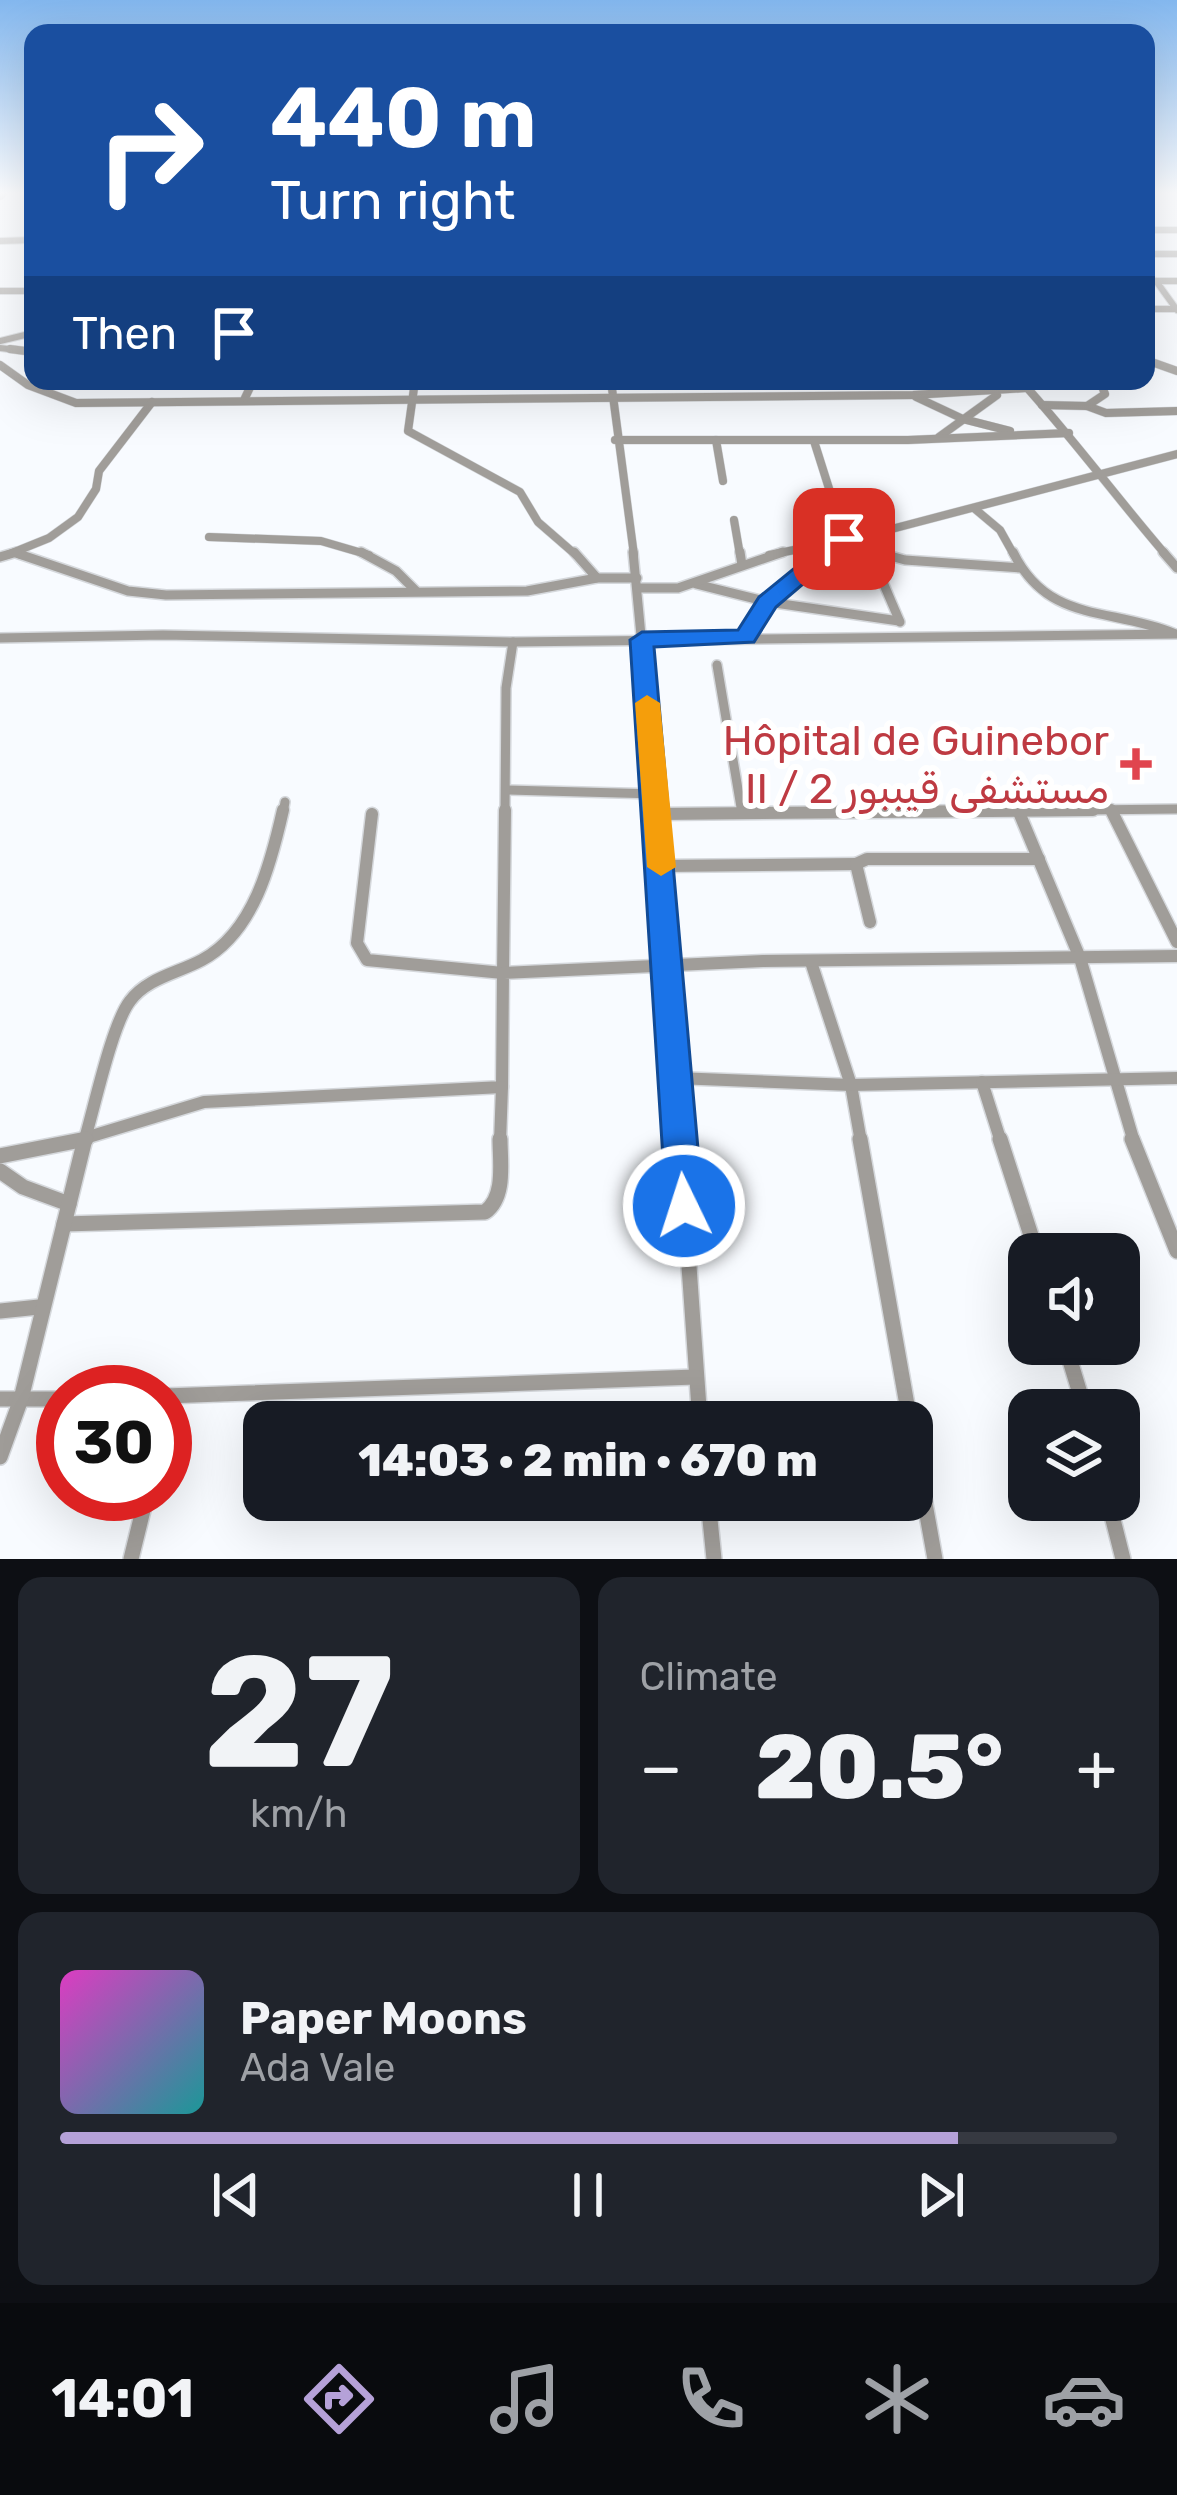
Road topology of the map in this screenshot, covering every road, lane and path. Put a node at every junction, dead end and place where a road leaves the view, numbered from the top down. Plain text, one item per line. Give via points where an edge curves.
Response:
1 (1156, 281) joint
2 (1177, 281) edge
3 (1177, 309) edge
4 (40, 390) edge
5 (249, 390) edge
6 (414, 390) edge
7 (612, 390) edge
8 (1008, 390) edge
9 (1028, 390) edge
10 (1103, 390) edge
11 (999, 393) junction
12 (930, 394) junction
13 (913, 395) junction
14 (412, 397) junction
15 (245, 398) junction
16 (613, 398) junction
17 (152, 402) junction
18 (1042, 405) junction
19 (1087, 406) junction
20 (976, 410) junction
21 (1177, 411) edge
22 (963, 419) junction
23 (1069, 434) junction
24 (1021, 435) junction
25 (938, 438) junction
26 (616, 440) junction
27 (716, 440) junction
28 (814, 441) junction
29 (1177, 454) edge
30 (1099, 476) junction
31 (723, 481) dead end
32 (975, 509) junction
33 (734, 520) dead end
34 (865, 536) junction
35 (208, 537) dead end
36 (844, 539) junction
37 (815, 545) junction
38 (870, 550) junction
39 (16, 553) junction
40 (1171, 553) edge
41 (0, 557) edge
42 (742, 565) junction
43 (1021, 568) junction
44 (1177, 568) edge
45 (597, 578) junction
46 (637, 583) junction
47 (695, 584) junction
48 (416, 591) junction
49 (767, 602) junction
50 (899, 621) junction
51 (1176, 634) edge
52 (905, 636) junction
53 (746, 637) junction
54 (0, 638) edge
55 (642, 640) junction
56 (513, 641) junction
57 (717, 665) dead end
58 (506, 790) junction
59 (656, 794) junction
60 (285, 802) dead end
61 (1112, 809) junction
62 (1177, 809) edge
63 (1018, 810) junction
64 (373, 814) dead end
65 (658, 814) junction
66 (742, 814) junction
67 (1039, 859) junction
68 (856, 864) junction
69 (661, 866) junction
70 (870, 922) dead end
71 (1177, 942) edge
72 (1177, 956) edge
73 (1080, 958) junction
74 (811, 962) junction
75 (665, 967) junction
76 (503, 973) junction
77 (676, 1078) junction
78 (1177, 1078) edge
79 (1114, 1079) junction
80 (982, 1082) junction
81 (850, 1085) junction
82 (502, 1087) junction
83 (86, 1139) junction
84 (0, 1156) edge
85 (0, 1171) edge
86 (69, 1204) junction
87 (64, 1224) junction
88 (1029, 1233) edge
89 (1177, 1251) edge
90 (39, 1307) dead end
91 (0, 1311) edge
92 (695, 1376) junction
93 (192, 1395) edge
94 (0, 1400) edge
95 (21, 1400) junction
96 (36, 1400) edge
97 (698, 1401) edge
98 (906, 1401) edge
99 (0, 1456) edge
100 (140, 1521) edge
101 (710, 1521) edge
102 (927, 1521) edge
103 (1113, 1521) edge
104 (131, 1559) edge
105 (714, 1559) edge
106 (934, 1559) edge
107 (1123, 1559) edge

1 - 2 street
1 - 3 street
4 - 17 street via 67,401
5 - 15 street
6 - 14 street
7 - 16 street
8 - 11 street
9 - 18 street
10 - 19 street
11 - 12 street
11 - 20 street
12 - 13 street
12 - 20 street
13 - 16 street
13 - 22 street
14 - 15 street
14 - 16 street
14 - 45 street via 408,431 520,492 538,522
15 - 17 street
16 - 26 street
17 - 39 street via 99,471 85,513
18 - 19 street
18 - 23 street
19 - 21 street
20 - 22 street
22 - 24 street
22 - 25 street
23 - 24 street
23 - 30 street
24 - 25 street
25 - 28 street
26 - 27 street
26 - 46 street
27 - 28 street
27 - 31 street
28 - 36 street
29 - 30 street
30 - 32 street
30 - 40 street
32 - 34 street
32 - 43 street via 1004,530
33 - 42 street
34 - 36 street
34 - 38 street
35 - 48 street via 320,539 389,562
36 - 37 street
37 - 42 street
37 - 49 street via 808,568
38 - 43 street
38 - 50 street
39 - 41 street
39 - 48 street via 128,591 166,595
40 - 44 street
42 - 47 street
43 - 51 street via 1046,596 1069,606
45 - 46 street
45 - 48 street via 527,591
46 - 47 street
46 - 55 street
47 - 49 street
49 - 50 street
49 - 53 street
50 - 52 street
51 - 52 street
52 - 53 street
53 - 55 street
54 - 56 street
55 - 56 street
55 - 59 street
56 - 58 street
57 - 66 street
58 - 59 street
58 - 76 street
59 - 65 street
60 - 83 street via 272,860 224,943 126,1006
61 - 62 street
61 - 63 street
61 - 71 street
63 - 66 street
63 - 67 street
64 - 76 street via 357,943 368,960
65 - 66 street
65 - 69 street
67 - 68 street
67 - 73 street
68 - 69 street
68 - 70 street
69 - 75 street
72 - 73 street
73 - 74 street
73 - 79 street
74 - 75 street
74 - 81 street
75 - 76 street
75 - 77 street
76 - 82 street
77 - 81 street
77 - 92 street
78 - 79 street
79 - 80 street
79 - 89 street
80 - 81 street
80 - 88 street
81 - 98 street
82 - 83 street via 204,1102
82 - 87 street via 499,1190 485,1212
83 - 84 street
83 - 86 street
85 - 86 street
86 - 87 street
87 - 95 street
90 - 91 street
92 - 93 street
92 - 97 street
94 - 95 street
95 - 96 street
95 - 99 street
100 - 104 street
101 - 105 street
102 - 106 street
103 - 107 street

